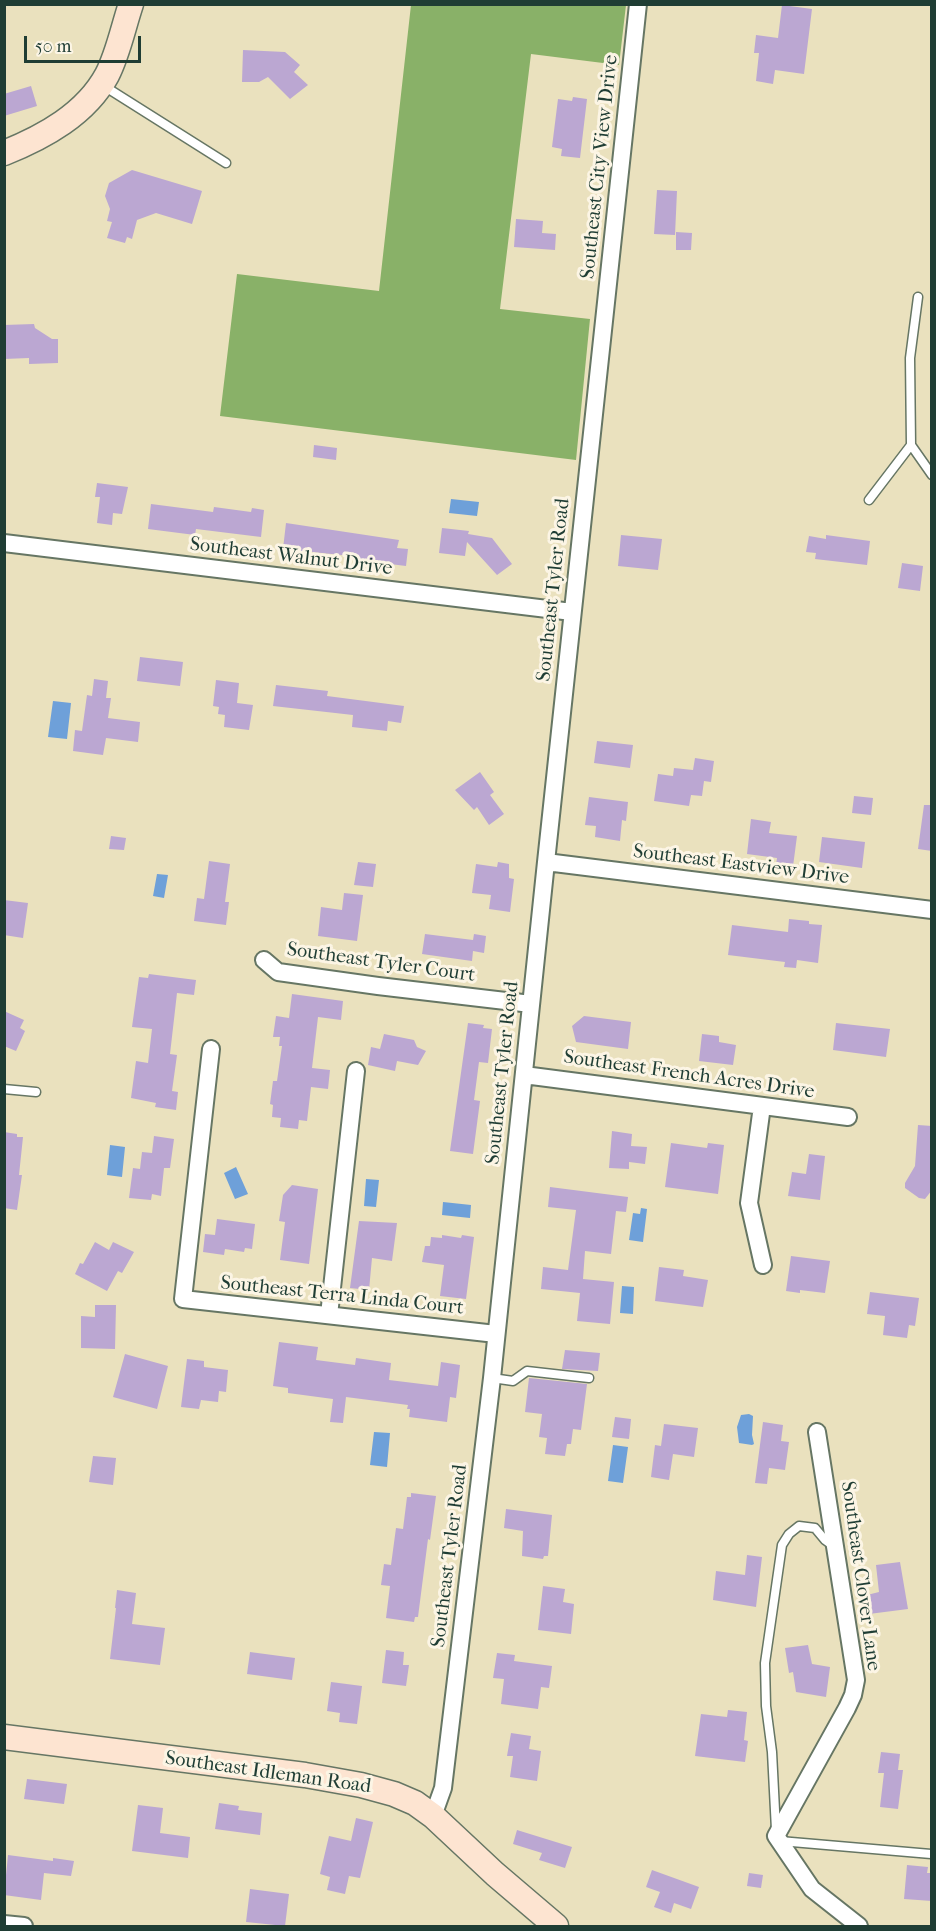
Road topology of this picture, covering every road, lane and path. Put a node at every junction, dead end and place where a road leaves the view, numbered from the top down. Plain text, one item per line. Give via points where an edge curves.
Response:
1 (131, 4) edge
2 (638, 4) edge
3 (101, 84) junction
4 (4, 153) edge
5 (226, 163) dead end
6 (918, 297) dead end
7 (603, 333) joint
8 (911, 445) junction
9 (932, 475) edge
10 (869, 500) dead end
11 (4, 543) edge
12 (573, 612) junction
13 (546, 862) junction
14 (932, 910) edge
15 (264, 960) dead end
16 (531, 1004) junction
17 (211, 1049) dead end
18 (357, 1071) dead end
19 (524, 1075) junction
20 (4, 1089) edge
21 (36, 1092) dead end
22 (762, 1106) junction
23 (848, 1118) dead end
24 (763, 1264) dead end
25 (329, 1316) junction
26 (496, 1334) junction
27 (492, 1378) junction
28 (589, 1378) dead end
29 (818, 1432) dead end
30 (835, 1547) junction
31 (4, 1737) edge
32 (433, 1816) junction
33 (778, 1838) junction
34 (931, 1854) edge
35 (4, 1924) edge
36 (24, 1926) edge
37 (556, 1926) edge
38 (859, 1926) edge

1 - 3 main road
2 - 7 street, Southeast City View Drive
3 - 4 main road via 72,116
3 - 5 lane
6 - 8 lane via 909,358
7 - 12 street, Southeast Tyler Road
8 - 9 lane
8 - 10 lane
11 - 12 street, Southeast Walnut Drive
12 - 13 street, Southeast Tyler Road
13 - 14 street, Southeast Eastview Drive
13 - 16 street, Southeast Tyler Road
15 - 16 street, Southeast Tyler Court via 278,972
16 - 19 street, Southeast Tyler Road
17 - 25 street, Southeast Terra Linda Court via 183,1299
18 - 25 street
19 - 22 street, Southeast French Acres Drive
19 - 26 street, Southeast Tyler Road
20 - 21 lane
22 - 23 street, Southeast French Acres Drive
22 - 24 street via 749,1203
25 - 26 street, Southeast Terra Linda Court
26 - 27 street, Southeast Tyler Road
27 - 28 lane via 513,1381 527,1371
27 - 32 street, Southeast Tyler Road via 443,1788
29 - 30 street, Southeast Clover Lane
30 - 33 street, Southeast Clover Lane via 856,1680 853,1695
30 - 33 lane via 815,1528 799,1526 782,1545 765,1663
31 - 32 main road, Southeast Idleman Road via 346,1782 394,1794
32 - 37 main road, Southeast Idleman Road
33 - 34 lane
33 - 38 street via 812,1889
35 - 36 street

